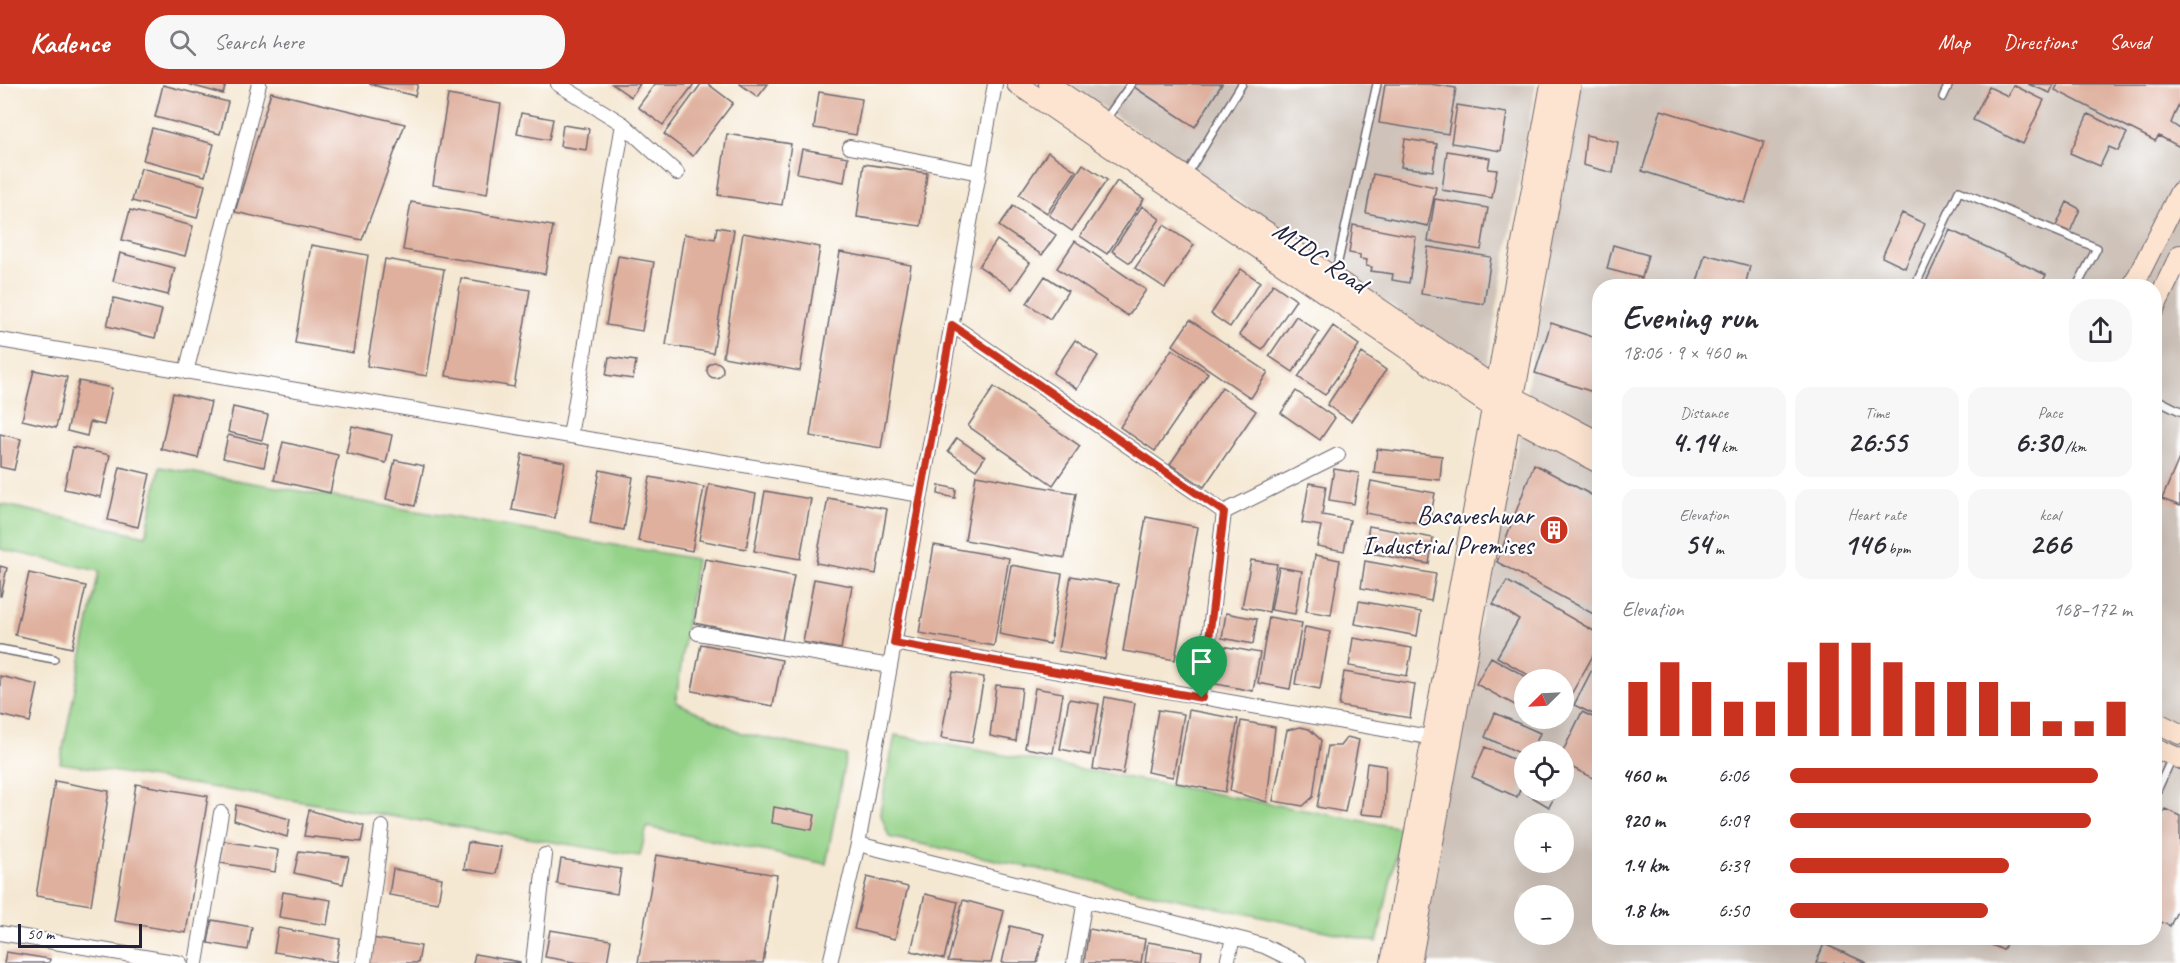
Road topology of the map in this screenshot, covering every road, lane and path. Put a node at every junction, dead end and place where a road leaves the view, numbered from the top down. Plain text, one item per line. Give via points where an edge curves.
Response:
1 (259, 84) edge
2 (558, 84) edge
3 (996, 84) edge
4 (1017, 84) edge
5 (1049, 84) edge
6 (1131, 84) edge
7 (1242, 84) edge
8 (1377, 84) edge
9 (1551, 84) edge
10 (1571, 84) edge
11 (1949, 84) edge
12 (1943, 97) dead end
13 (1105, 122) junction
14 (622, 124) junction
15 (850, 147) dead end
16 (677, 173) dead end
17 (979, 173) junction
18 (1186, 176) junction
19 (2180, 192) edge
20 (2180, 255) edge
21 (1335, 275) junction
22 (1918, 279) edge
23 (2082, 279) edge
24 (2136, 279) edge
25 (2162, 292) edge
26 (952, 325) junction
27 (0, 340) edge
28 (186, 372) junction
29 (1495, 387) junction
30 (1514, 397) junction
31 (2162, 402) edge
32 (1492, 407) junction
33 (2180, 411) edge
34 (1510, 418) junction
35 (570, 436) junction
36 (1592, 438) edge
37 (1338, 455) dead end
38 (1592, 459) edge
39 (921, 495) junction
40 (1224, 512) junction
41 (698, 633) dead end
42 (894, 643) junction
43 (0, 649) edge
44 (54, 659) dead end
45 (890, 666) junction
46 (1202, 698) junction
47 (2162, 725) edge
48 (2180, 734) edge
49 (1441, 740) junction
50 (2162, 751) edge
51 (2176, 757) edge
52 (2162, 782) edge
53 (221, 813) dead end
54 (381, 827) dead end
55 (858, 844) junction
56 (545, 855) dead end
57 (1084, 900) junction
58 (0, 933) edge
59 (1233, 938) junction
60 (180, 963) edge
61 (196, 963) edge
62 (364, 963) edge
63 (532, 963) edge
64 (830, 963) edge
65 (1074, 963) edge
66 (1227, 963) edge
67 (1299, 963) edge
68 (1390, 963) edge
69 (1411, 963) edge

1 - 28 street
2 - 14 street
3 - 17 street
4 - 32 main road, MIDC Road
5 - 13 main road, MIDC Road
6 - 13 lane
7 - 18 lane
8 - 21 lane
9 - 29 main road
10 - 30 main road
11 - 12 lane
13 - 18 main road, MIDC Road
14 - 16 street
14 - 35 street
15 - 17 street
17 - 26 street
18 - 21 main road, MIDC Road
19 - 24 main road
20 - 25 main road
21 - 29 main road, MIDC Road
22 - 23 lane via 1959,191 2097,248
26 - 39 street
26 - 40 street
27 - 28 street
28 - 35 street
29 - 30 main road, MIDC Road
29 - 32 main road
30 - 34 main road
30 - 36 main road, MIDC Road
31 - 33 lane
32 - 34 main road, MIDC Road
32 - 49 main road
34 - 38 main road, MIDC Road
34 - 49 main road
35 - 39 street
37 - 40 street
39 - 42 street
40 - 46 street
41 - 45 street
42 - 45 street
42 - 46 street
43 - 44 lane
45 - 55 street
46 - 49 street
47 - 48 main road
49 - 68 main road
49 - 69 main road
50 - 51 main road
51 - 52 lane
53 - 61 street
54 - 62 street
55 - 57 street
55 - 64 street
56 - 63 street
57 - 59 street
57 - 65 street
58 - 60 street
59 - 66 street
59 - 67 street via 1264,946

